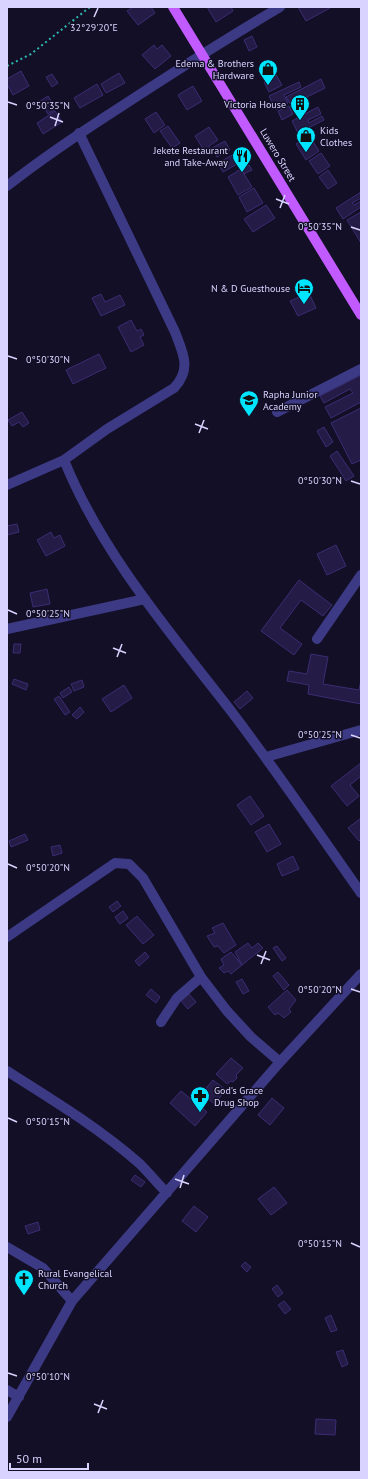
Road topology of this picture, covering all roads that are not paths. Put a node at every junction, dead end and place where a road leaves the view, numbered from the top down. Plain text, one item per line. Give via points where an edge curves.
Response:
1 (173, 7) edge
2 (280, 7) edge
3 (202, 54) junction
4 (79, 134) junction
5 (7, 186) edge
6 (358, 304) edge
7 (361, 315) edge
8 (361, 369) edge
9 (277, 412) dead end
10 (64, 460) junction
11 (7, 485) edge
12 (361, 575) edge
13 (145, 599) junction
14 (7, 629) edge
15 (317, 639) dead end
16 (361, 730) edge
17 (266, 757) junction
18 (361, 893) edge
19 (7, 936) edge
20 (361, 974) edge
21 (201, 976) junction
22 (161, 1022) dead end
23 (280, 1062) junction
24 (7, 1071) edge
25 (167, 1193) junction
26 (7, 1247) edge
27 (72, 1301) junction
28 (7, 1390) edge
29 (19, 1397) junction
30 (7, 1417) edge

1 - 3 main road, Luwero Street
2 - 3 street
3 - 4 street
3 - 6 main road, Luwero Street
4 - 5 street
4 - 10 street via 175,332 185,363 182,377 174,388 107,429
6 - 7 main road, Luwero Street
8 - 9 street
10 - 11 street
10 - 13 street via 89,515
12 - 15 street
13 - 14 street
13 - 17 street
16 - 17 street
17 - 18 street
19 - 21 street via 115,863 122,863 135,869 144,878
20 - 23 street
21 - 22 street via 177,998
21 - 23 street via 236,1021
23 - 25 street
24 - 25 street via 109,1139 140,1165
25 - 27 street
26 - 27 street via 43,1268
27 - 29 street
28 - 29 street
29 - 30 street

